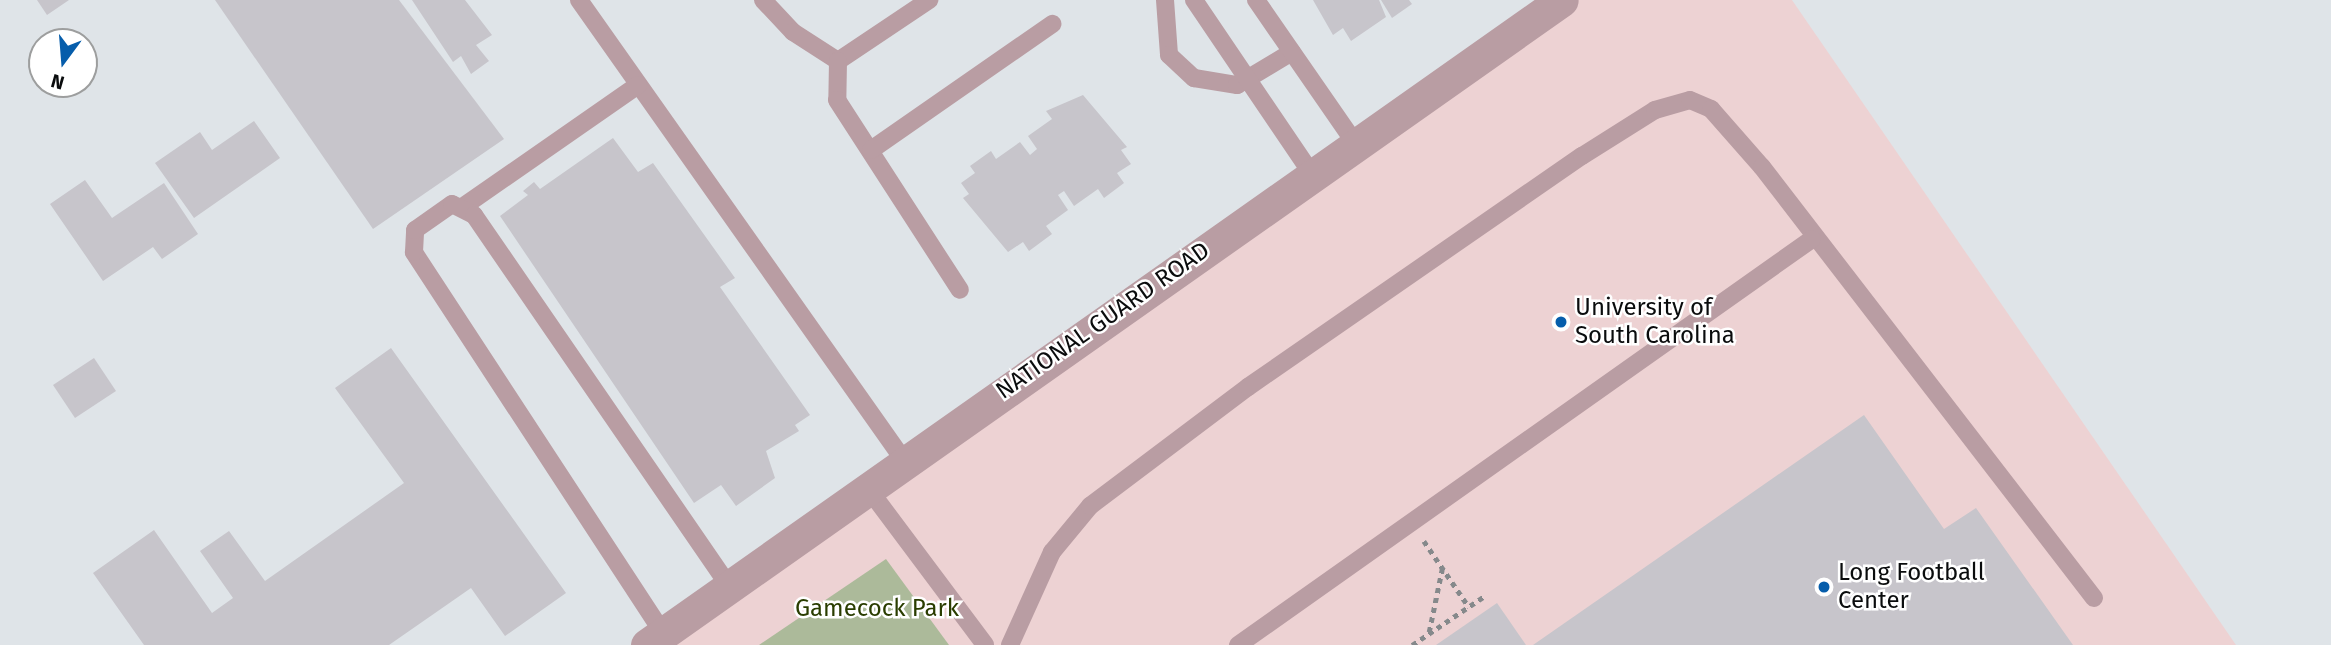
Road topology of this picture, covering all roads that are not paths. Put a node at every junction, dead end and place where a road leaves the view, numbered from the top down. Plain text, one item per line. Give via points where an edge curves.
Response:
1 (579, 0) edge
2 (763, 0) edge
3 (929, 0) edge
4 (1165, 0) edge
5 (1194, 0) edge
6 (1256, 0) edge
7 (1562, 0) edge
8 (1052, 24) dead end
9 (1292, 52) junction
10 (838, 61) junction
11 (1248, 81) junction
12 (638, 85) junction
13 (1355, 143) junction
14 (871, 150) junction
15 (1311, 173) junction
16 (464, 206) junction
17 (1812, 239) junction
18 (960, 290) dead end
19 (905, 462) junction
20 (867, 487) junction
21 (729, 586) junction
22 (2094, 598) dead end
23 (655, 639) edge
24 (985, 645) edge
25 (1010, 645) edge
26 (1238, 645) edge

1 - 12 lane
2 - 10 lane via 793,32
3 - 10 lane
4 - 11 lane via 1165,44 1182,71 1209,84
5 - 11 lane
6 - 9 lane
7 - 13 street, NATIONAL GUARD ROAD
8 - 14 lane
9 - 11 lane
9 - 13 lane
10 - 14 lane via 837,100
11 - 15 lane
12 - 16 lane
12 - 19 lane
13 - 15 street, NATIONAL GUARD ROAD
14 - 18 lane
15 - 19 street, NATIONAL GUARD ROAD
16 - 21 lane
16 - 23 lane via 452,204 415,230 414,252
17 - 22 lane
17 - 25 lane via 1711,108 1690,100 1655,110 1248,387 1090,506 1052,552
17 - 26 lane
19 - 20 street, NATIONAL GUARD ROAD
20 - 21 street, NATIONAL GUARD ROAD
20 - 24 lane
21 - 23 street, NATIONAL GUARD ROAD

